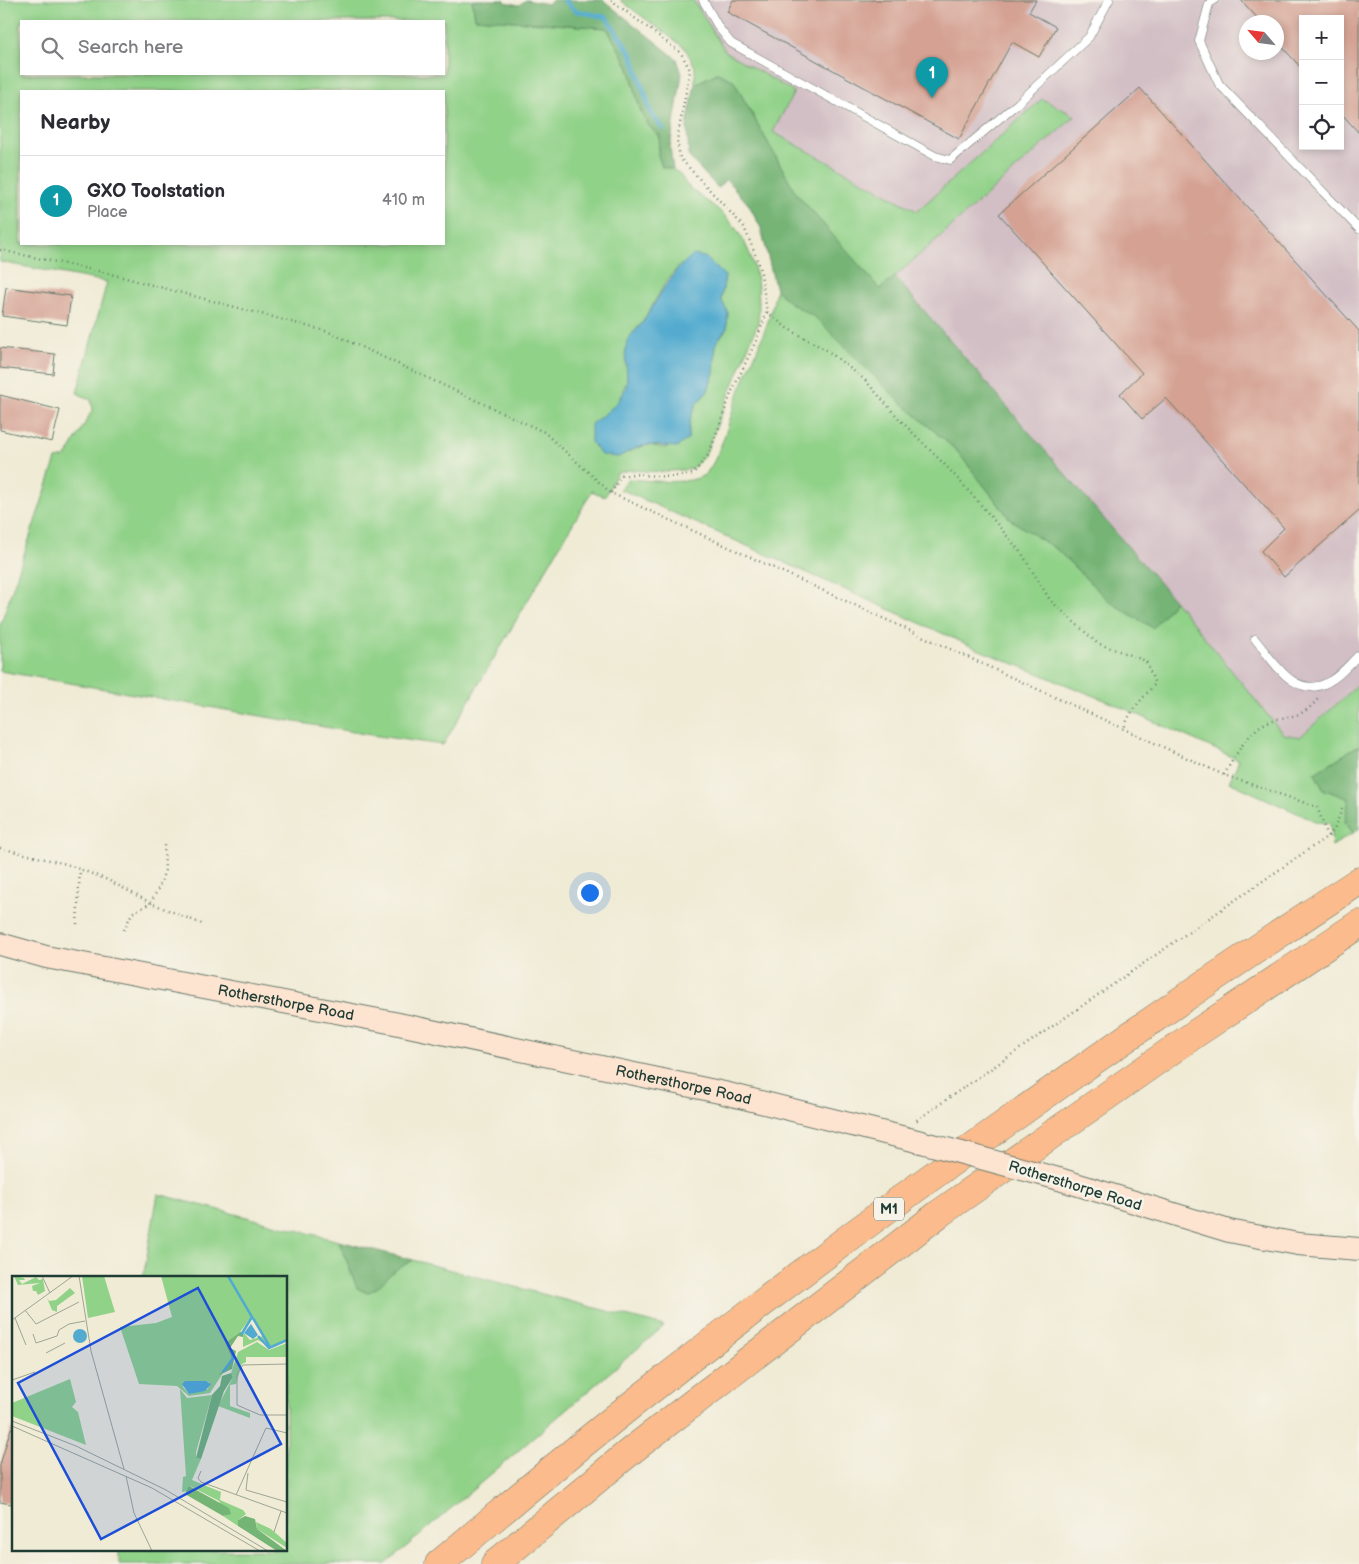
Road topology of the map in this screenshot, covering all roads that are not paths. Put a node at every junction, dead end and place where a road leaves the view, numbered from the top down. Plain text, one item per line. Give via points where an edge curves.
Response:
1 (703, 0) edge
2 (1109, 0) edge
3 (1214, 0) edge
4 (1359, 229) edge
5 (1255, 639) dead end
6 (1359, 655) edge
7 (1359, 881) edge
8 (1359, 924) edge
9 (0, 944) edge
10 (1359, 1249) edge
11 (439, 1564) edge
12 (494, 1564) edge

1 - 2 lane via 732,43 935,156 950,160 1089,37
3 - 4 lane via 1209,4 1199,41 1219,84
5 - 6 lane via 1297,685 1310,687 1332,680
7 - 11 highway, M1 via 1256,949 941,1170 638,1399
8 - 12 highway, M1 via 1195,1034 940,1213 632,1450
9 - 10 street, Rothersthorpe Road, bridge via 46,957 394,1023 715,1091 1059,1179 1229,1231 1298,1244

